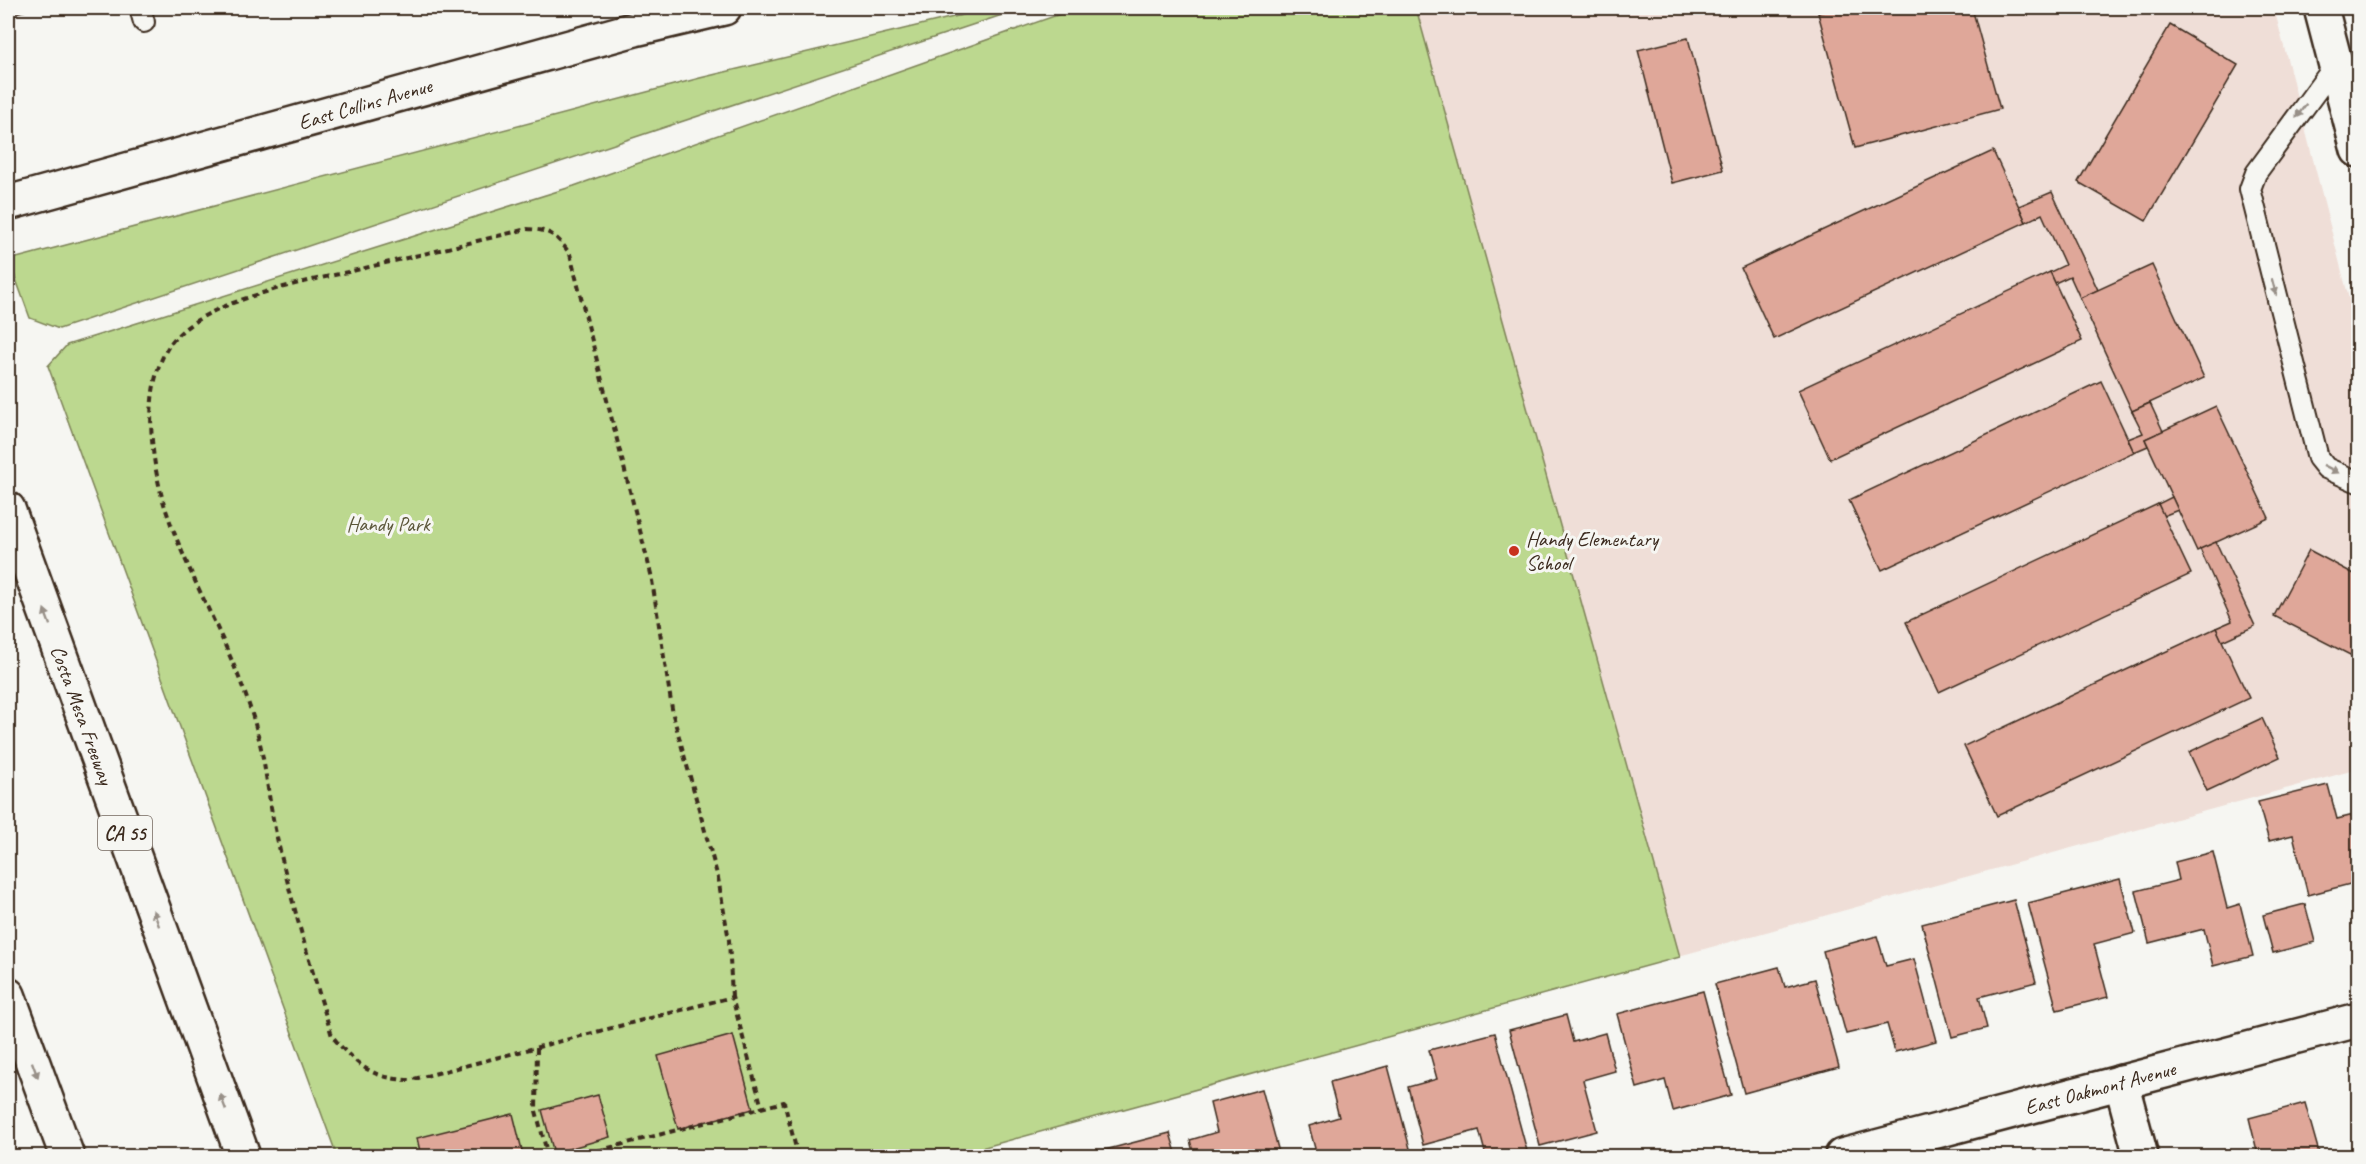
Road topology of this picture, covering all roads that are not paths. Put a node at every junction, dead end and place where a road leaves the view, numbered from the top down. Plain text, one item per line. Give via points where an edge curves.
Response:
1 (724, 8) edge
2 (2321, 8) edge
3 (2336, 64) junction
4 (2358, 150) edge
5 (20, 199) edge
6 (2358, 482) edge
7 (8, 509) edge
8 (8, 995) edge
9 (2358, 1020) edge
10 (2121, 1082) junction
11 (67, 1156) edge
12 (243, 1156) edge
13 (1842, 1156) edge
14 (2140, 1156) edge

1 - 5 main road, East Collins Avenue via 635,29
2 - 3 main road
3 - 4 main road
3 -> 6 lane via 2256,173 2250,189 2318,458 2326,468
12 -> 7 main road, Costa Mesa Freeway / CA 55
8 -> 11 main road
9 - 10 main road, East Oakmont Avenue
10 - 13 main road, East Oakmont Avenue
10 - 14 main road

